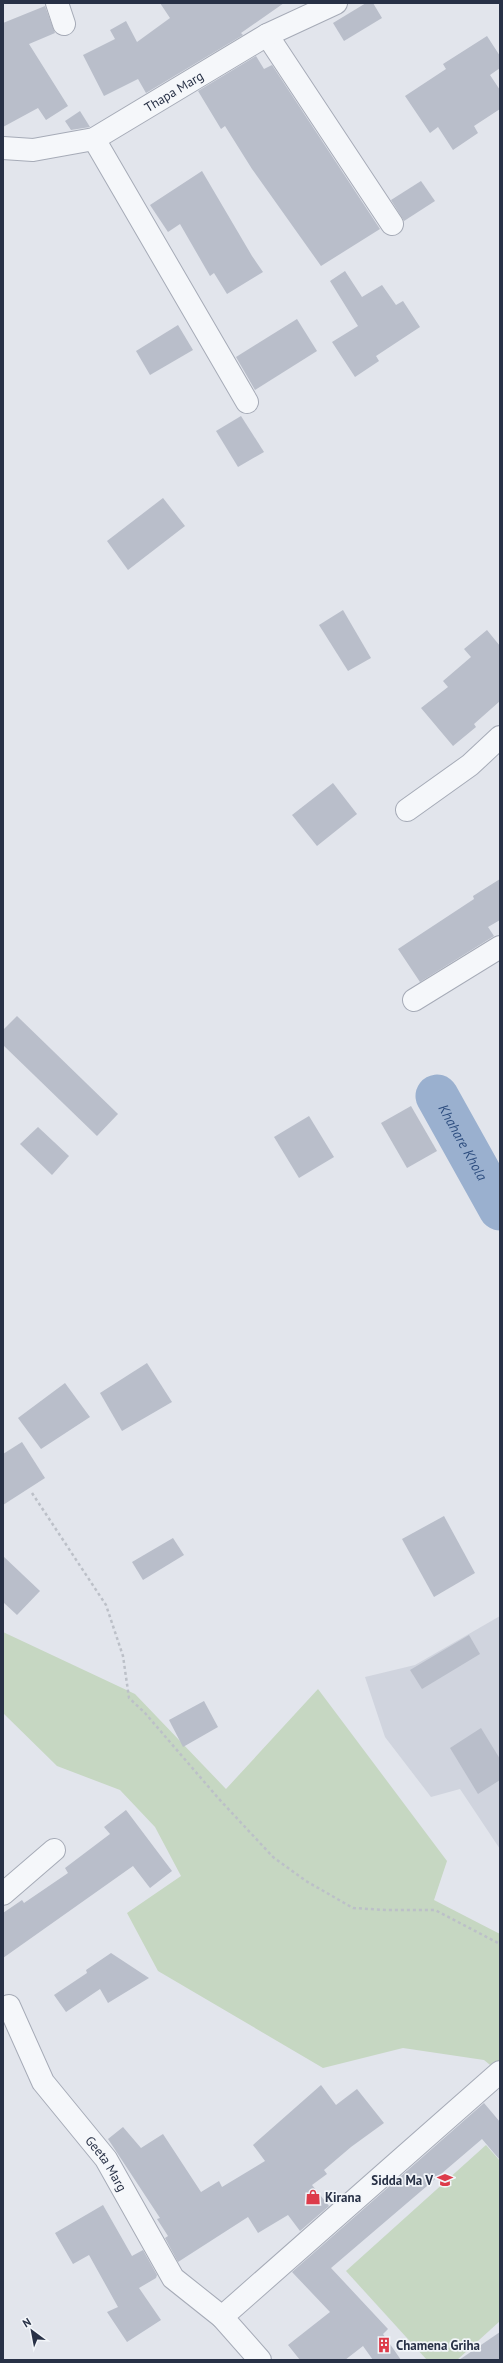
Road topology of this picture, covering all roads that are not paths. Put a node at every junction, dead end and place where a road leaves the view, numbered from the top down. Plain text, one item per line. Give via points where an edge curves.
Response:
1 (57, 3) edge
2 (336, 3) edge
3 (64, 24) dead end
4 (267, 36) junction
5 (94, 139) junction
6 (3, 148) edge
7 (392, 224) dead end
8 (247, 402) dead end
9 (500, 737) edge
10 (407, 810) dead end
11 (500, 947) edge
12 (414, 1000) dead end
13 (54, 1850) dead end
14 (3, 1894) edge
15 (5, 2004) edge
16 (500, 2072) edge
17 (222, 2317) junction
18 (260, 2360) edge

1 - 3 street
2 - 4 street, Thapa Marg
4 - 5 street, Thapa Marg
4 - 7 street
5 - 6 street, Thapa Marg via 33,150
5 - 8 street
9 - 10 street via 470,765
11 - 12 street
13 - 14 street
15 - 17 street, Geeta Marg via 43,2082 106,2160 174,2278
16 - 17 street
17 - 18 street, Geeta Marg

